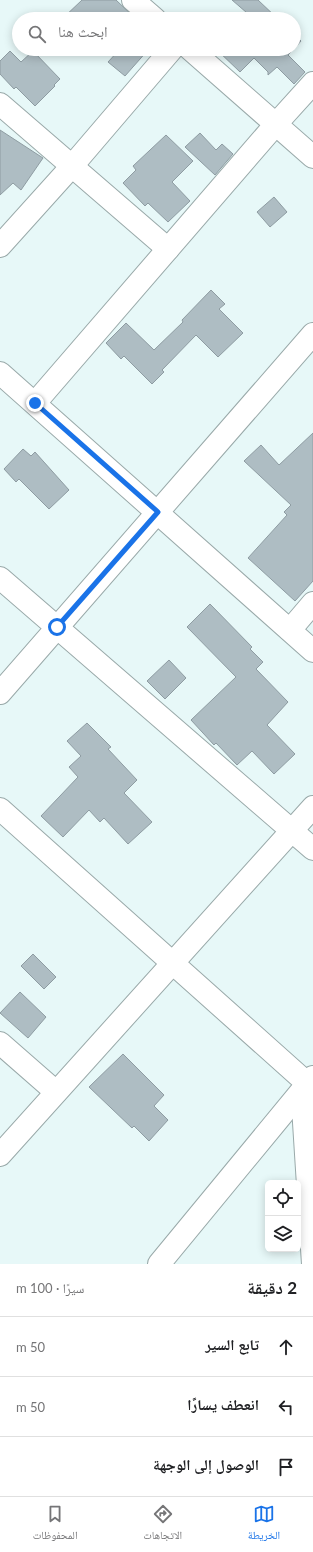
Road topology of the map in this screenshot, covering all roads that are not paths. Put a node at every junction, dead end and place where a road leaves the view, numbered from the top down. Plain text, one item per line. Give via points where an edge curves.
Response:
1 (133, 0) edge
2 (147, 12) edge
3 (166, 56) edge
4 (198, 56) edge
5 (313, 83) edge
6 (0, 104) edge
7 (276, 124) junction
8 (313, 157) edge
9 (72, 166) junction
10 (0, 246) edge
11 (168, 249) junction
12 (313, 334) edge
13 (0, 373) edge
14 (35, 403) junction
15 (158, 512) junction
16 (0, 578) edge
17 (313, 603) edge
18 (57, 627) junction
19 (290, 630) junction
20 (313, 650) edge
21 (4, 686) edge
22 (313, 807) edge
23 (0, 809) edge
24 (292, 831) junction
25 (313, 849) edge
26 (173, 963) junction
27 (0, 1043) edge
28 (308, 1084) edge
29 (56, 1092) junction
30 (0, 1155) edge
31 (159, 1264) edge
32 (313, 1264) edge

1 - 2 street
3 - 9 street
4 - 7 street
5 - 7 street
6 - 9 street
7 - 8 street
7 - 11 street
9 - 10 street
9 - 11 street
11 - 14 street
12 - 15 street
13 - 14 street
14 - 15 street
15 - 18 street
15 - 19 street
16 - 18 street
17 - 19 street
18 - 21 street
18 - 24 street
19 - 20 street
22 - 24 street
23 - 26 street
24 - 25 street
24 - 26 street
26 - 28 street
26 - 29 street
27 - 29 street
28 - 31 street
28 - 32 street
29 - 30 street

